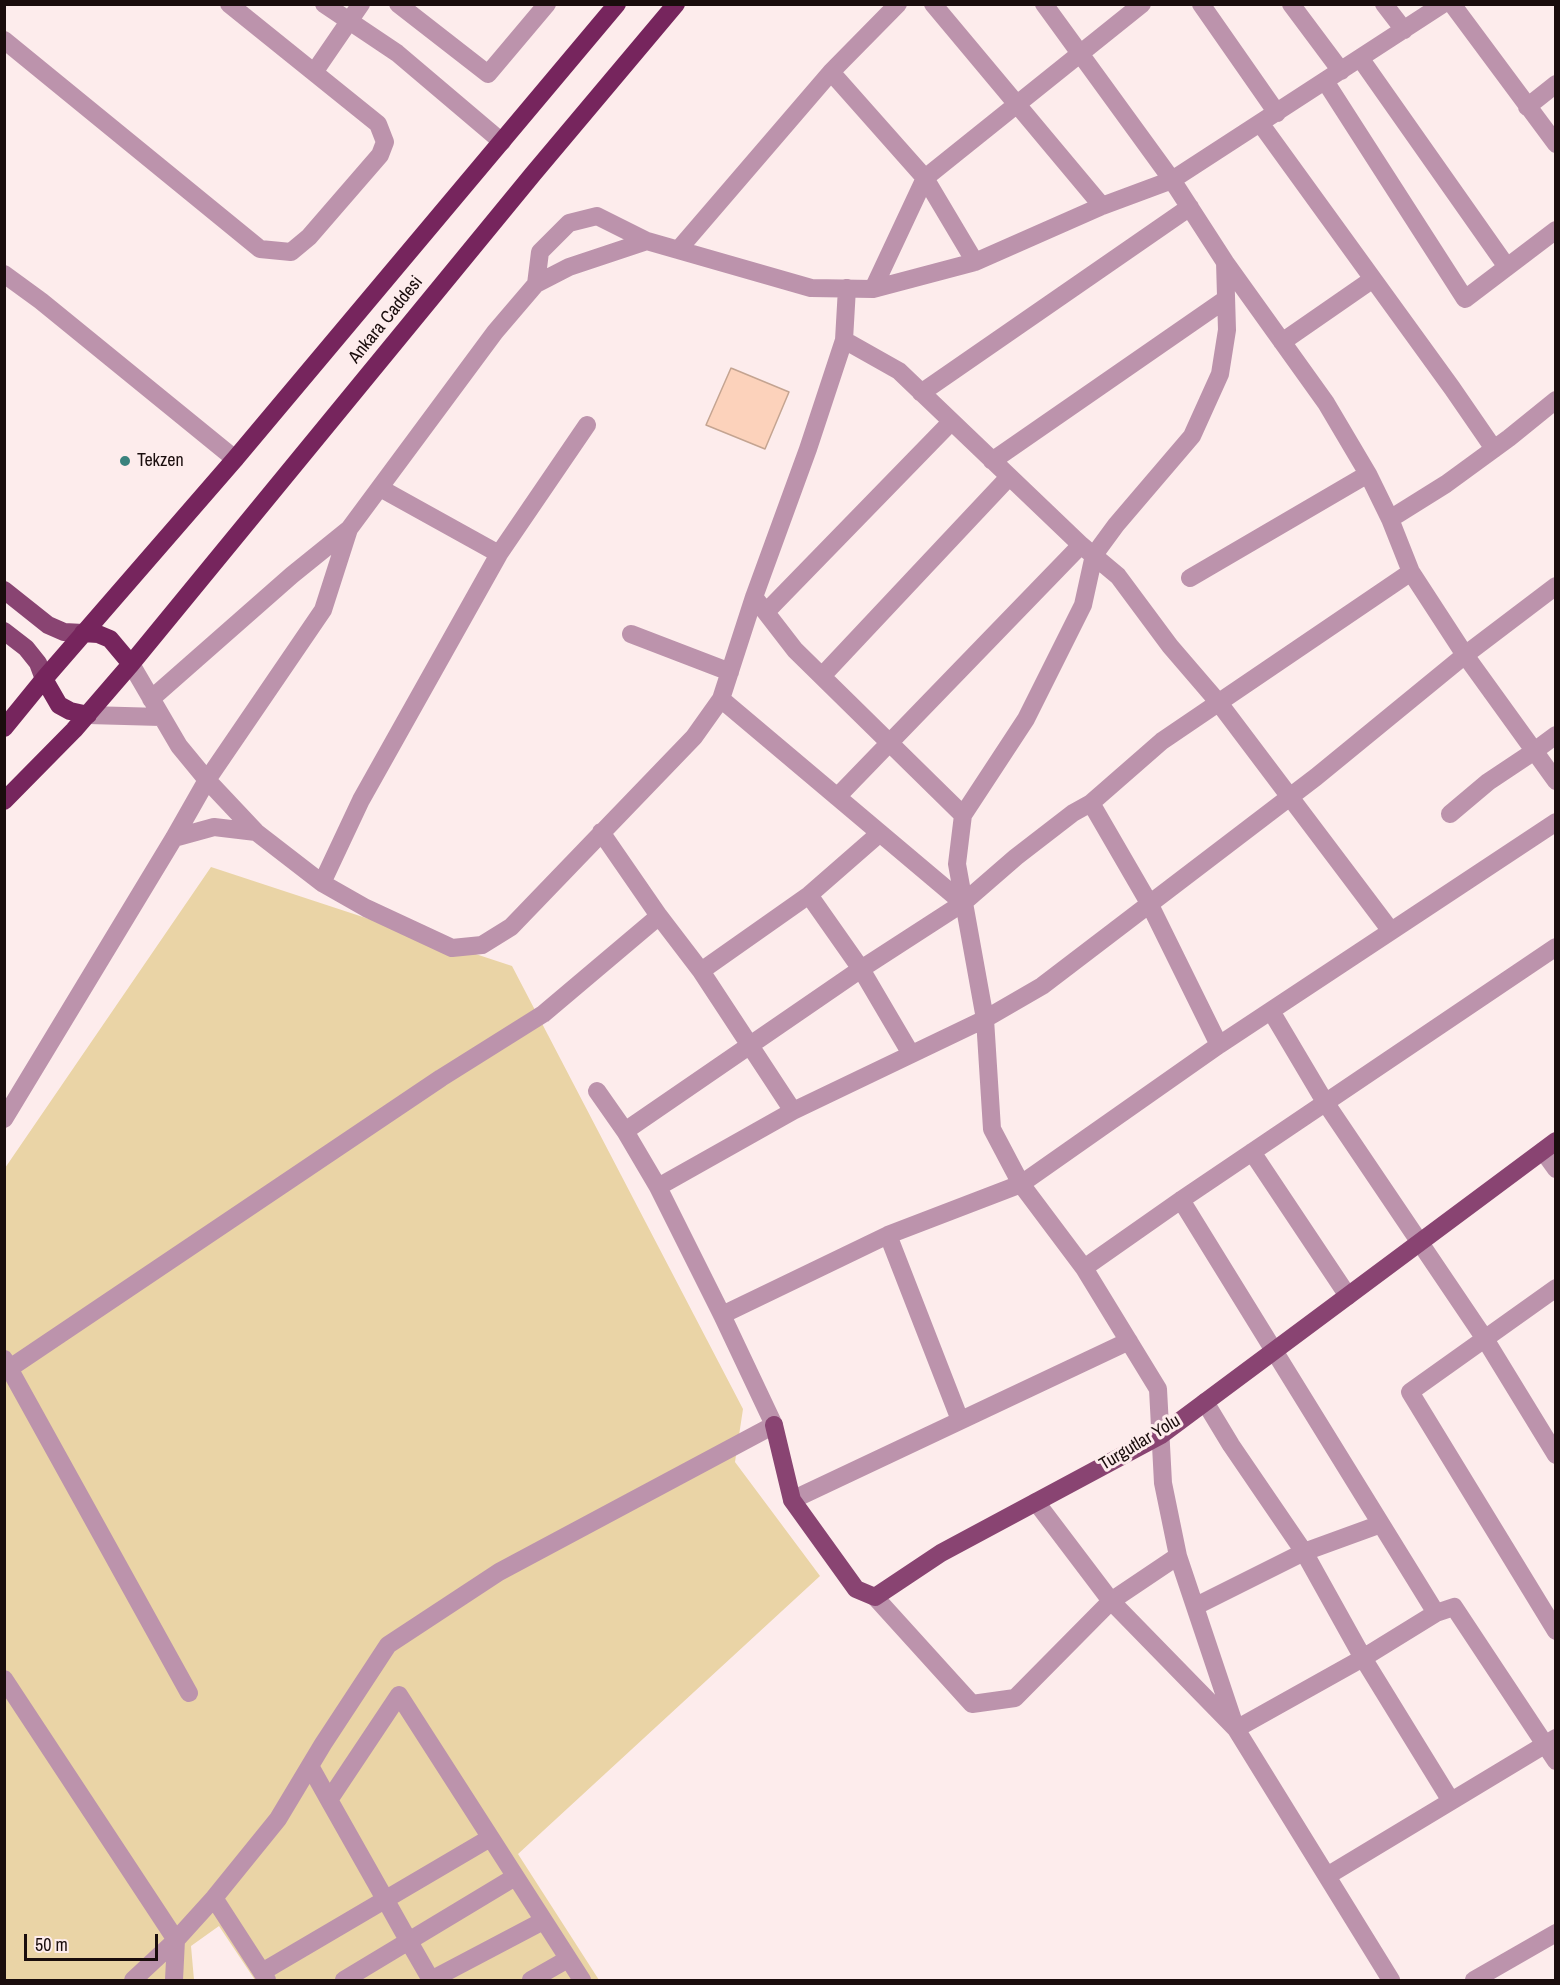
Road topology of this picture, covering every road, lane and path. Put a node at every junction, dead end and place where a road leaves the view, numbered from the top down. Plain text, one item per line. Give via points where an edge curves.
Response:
1 (228, 4) edge
2 (324, 4) edge
3 (361, 4) edge
4 (398, 4) edge
5 (547, 4) edge
6 (617, 4) edge
7 (676, 4) edge
8 (898, 4) edge
9 (933, 4) edge
10 (1044, 4) edge
11 (1142, 4) edge
12 (1201, 4) edge
13 (1291, 4) edge
14 (1384, 4) edge
15 (1443, 4) edge
16 (1452, 4) edge
17 (350, 22) junction
18 (1404, 30) junction
19 (4, 40) edge
20 (1079, 53) junction
21 (1360, 58) junction
22 (315, 71) junction
23 (831, 72) junction
24 (1333, 76) junction
25 (1556, 84) edge
26 (1016, 104) junction
27 (1527, 107) junction
28 (1277, 112) junction
29 (1260, 123) junction
30 (502, 142) junction
31 (1556, 144) edge
32 (924, 178) junction
33 (1172, 180) junction
34 (1102, 206) junction
35 (1190, 207) junction
36 (1556, 230) edge
37 (647, 241) junction
38 (678, 250) junction
39 (975, 262) junction
40 (1225, 262) junction
41 (1507, 267) junction
42 (4, 274) edge
43 (1373, 279) junction
44 (536, 284) junction
45 (848, 288) junction
46 (873, 289) junction
47 (1226, 299) junction
48 (844, 340) junction
49 (1282, 342) junction
50 (921, 393) junction
51 (1556, 400) edge
52 (951, 422) junction
53 (587, 425) dead end
54 (1494, 450) junction
55 (236, 459) junction
56 (992, 461) junction
57 (1368, 474) junction
58 (1009, 477) junction
59 (380, 488) junction
60 (1390, 519) junction
61 (349, 529) junction
62 (1088, 550) junction
63 (499, 554) junction
64 (1411, 572) junction
65 (1190, 578) dead end
66 (1556, 586) edge
67 (4, 590) edge
68 (754, 597) junction
69 (766, 612) junction
70 (4, 631) edge
71 (83, 633) junction
72 (631, 634) dead end
73 (1465, 655) junction
74 (131, 664) junction
75 (730, 672) junction
76 (822, 676) junction
77 (44, 679) junction
78 (151, 699) junction
79 (721, 699) junction
80 (1219, 703) junction
81 (88, 715) junction
82 (161, 717) junction
83 (4, 728) edge
84 (1556, 735) edge
85 (890, 742) junction
86 (1533, 752) junction
87 (207, 780) junction
88 (1556, 781) edge
89 (1290, 796) junction
90 (837, 797) junction
91 (4, 801) edge
92 (1091, 803) junction
93 (1450, 814) dead end
94 (963, 815) junction
95 (1556, 822) edge
96 (256, 832) junction
97 (601, 832) junction
98 (880, 833) junction
99 (174, 838) junction
100 (322, 883) junction
101 (810, 895) junction
102 (963, 903) junction
103 (1149, 903) junction
104 (659, 916) junction
105 (1391, 931) junction
106 (1556, 947) edge
107 (861, 969) junction
108 (701, 971) junction
109 (1271, 1011) junction
110 (985, 1019) junction
111 (750, 1044) junction
112 (1219, 1046) junction
113 (911, 1054) junction
114 (597, 1091) dead end
115 (1325, 1102) junction
116 (793, 1111) junction
117 (4, 1119) edge
118 (625, 1131) junction
119 (1549, 1146) edge
120 (1252, 1152) junction
121 (1556, 1169) edge
122 (1022, 1184) junction
123 (658, 1187) junction
124 (1181, 1200) junction
125 (888, 1235) junction
126 (1421, 1242) junction
127 (1084, 1268) junction
128 (1556, 1288) edge
129 (1348, 1296) junction
130 (722, 1315) junction
131 (1485, 1340) junction
132 (1129, 1341) junction
133 (1274, 1351) junction
134 (7, 1364) edge
135 (1205, 1402) junction
136 (960, 1420) junction
137 (774, 1425) junction
138 (1161, 1435) junction
139 (1556, 1455) edge
140 (792, 1500) junction
141 (1036, 1502) junction
142 (1381, 1524) junction
143 (1304, 1552) junction
144 (1178, 1556) junction
145 (875, 1597) junction
146 (1112, 1601) junction
147 (1196, 1606) junction
148 (1436, 1613) junction
149 (1556, 1631) edge
150 (1363, 1658) junction
151 (4, 1678) edge
152 (189, 1693) dead end
153 (1236, 1729) junction
154 (1550, 1741) edge
155 (1556, 1761) edge
156 (310, 1766) junction
157 (328, 1800) junction
158 (1451, 1801) junction
159 (490, 1838) junction
160 (515, 1876) junction
161 (1327, 1876) junction
162 (214, 1898) junction
163 (385, 1899) junction
164 (543, 1921) junction
165 (1555, 1935) edge
166 (176, 1940) junction
167 (408, 1940) junction
168 (568, 1959) junction
169 (265, 1976) edge
170 (133, 1980) edge
171 (174, 1980) edge
172 (344, 1980) edge
173 (531, 1980) edge
174 (582, 1980) edge
175 (1390, 1980) edge
176 (1476, 1980) edge

1 - 22 street
2 - 17 street
3 - 17 street
4 - 5 street via 488,74
6 - 30 highway, Ankara Caddesi
7 - 74 highway, Ankara Caddesi
8 - 23 street
9 - 26 street
10 - 20 street
11 - 20 street
12 - 28 street
13 - 24 street
14 - 18 street
15 - 18 street
16 - 27 street
17 - 22 street
17 - 30 street via 397,53
18 - 21 street
19 - 22 street via 260,249 291,252 309,237 380,155 385,142 378,124
20 - 26 street
20 - 33 street
21 - 24 street
21 - 41 street
23 - 32 street
23 - 38 street
24 - 28 street
24 - 41 street via 1465,299
25 - 27 street
26 - 32 street
26 - 34 street
27 - 31 street
28 - 29 street
29 - 33 street
29 - 43 street
30 - 55 highway, Ankara Caddesi
32 - 39 street
32 - 46 street
33 - 34 street
33 - 35 street
34 - 39 street
35 - 40 street
35 - 50 street
36 - 41 street
37 - 38 street
37 - 44 street via 568,267
37 - 44 street via 597,216 569,223 540,252
38 - 45 street via 811,288
39 - 46 street
40 - 47 street
40 - 49 street
42 - 55 street
43 - 49 street
43 - 54 street
44 - 59 street via 495,332
45 - 46 street
45 - 48 street
47 - 56 street
47 - 62 street via 1227,330 1220,374 1192,436 1116,525
48 - 50 street via 899,371
48 - 68 street
49 - 57 street via 1326,403
50 - 52 street
51 - 54 street
52 - 56 street
52 - 69 street
53 - 63 street
54 - 60 street
55 - 71 highway, Ankara Caddesi
56 - 58 street
57 - 60 street
57 - 65 street
58 - 62 street
58 - 76 street
59 - 61 street
59 - 63 street
60 - 64 street
61 - 78 street
61 - 87 street via 323,610
62 - 80 street via 1118,576
62 - 85 street
62 - 94 street via 1083,605 1026,719
63 - 100 street via 361,800
64 - 73 street
64 - 80 street
66 - 73 street
67 - 71 main road via 48,625 64,632
68 - 69 street
68 - 75 street
69 - 76 street via 795,650
70 - 77 main road via 26,648
71 - 74 highway via 110,639
71 - 77 highway, Ankara Caddesi
72 - 75 street
73 - 86 street
73 - 89 street
74 - 78 street
74 - 81 highway, Ankara Caddesi
75 - 79 street
76 - 85 street
77 - 81 highway via 59,705
77 - 83 highway, Ankara Caddesi
78 - 82 street
79 - 90 street
79 - 97 street via 694,737
80 - 89 street
80 - 92 street via 1162,741
81 - 82 street
81 - 91 highway, Ankara Caddesi
82 - 87 street via 179,747
84 - 86 street
85 - 90 street
85 - 94 street
86 - 88 street
86 - 93 street
87 - 96 street
87 - 99 street
89 - 103 street
89 - 105 street
90 - 98 street
92 - 102 street via 1016,857
92 - 103 street
94 - 102 street via 957,864
95 - 105 street
96 - 99 street via 214,827
96 - 100 street
97 - 100 street via 511,927 482,945 452,948
97 - 104 street
98 - 101 street
98 - 102 street
99 - 117 street
101 - 107 street
101 - 108 street
102 - 107 street
102 - 110 street
103 - 110 street via 1042,986
103 - 112 street
104 - 108 street
104 - 134 street via 543,1014
105 - 109 street
106 - 115 street
107 - 111 street
107 - 113 street
108 - 111 street
109 - 112 street
109 - 115 street
110 - 113 street
110 - 122 street via 992,1130
111 - 116 street
111 - 118 street
112 - 122 street
113 - 116 street
114 - 118 street
115 - 120 street
115 - 126 street
116 - 123 street
118 - 123 street
119 - 121 street
119 - 126 main road, Turgutlar Yolu
120 - 124 street
120 - 129 street
122 - 125 street
122 - 127 street
123 - 130 street
124 - 127 street
124 - 133 street
125 - 130 street
125 - 136 street
126 - 129 main road, Turgutlar Yolu
126 - 131 street
127 - 132 street
128 - 131 street
129 - 133 main road, Turgutlar Yolu
130 - 137 street
131 - 139 street
131 - 149 street via 1410,1392
132 - 136 street
132 - 138 street via 1158,1389
133 - 135 main road, Turgutlar Yolu
133 - 142 street
134 - 152 street
135 - 138 main road, Turgutlar Yolu
135 - 143 street
136 - 140 street
137 - 140 main road
137 - 156 street via 499,1572 388,1645
138 - 141 main road, Turgutlar Yolu
138 - 144 street via 1163,1482
140 - 145 main road via 856,1589
141 - 145 main road, Turgutlar Yolu via 941,1552
141 - 146 street
142 - 143 street
142 - 148 street
143 - 147 street
143 - 150 street
144 - 146 street
144 - 147 street
145 - 146 street via 972,1704 1015,1698
146 - 153 street
147 - 153 street
148 - 150 street
148 - 154 street via 1454,1607
150 - 153 street
150 - 158 street
151 - 166 street
153 - 161 street
154 - 155 street
154 - 158 street
156 - 157 street
156 - 162 street via 278,1819
157 - 159 street via 399,1695
157 - 163 street
158 - 161 street
159 - 160 street
159 - 163 street
160 - 164 street
160 - 167 street
161 - 175 street
162 - 166 street
162 - 169 street
163 - 167 street
163 - 169 street
164 - 167 street via 431,1980
164 - 168 street
165 - 176 street
166 - 170 street
166 - 171 street
167 - 172 street
168 - 173 street
168 - 174 street

